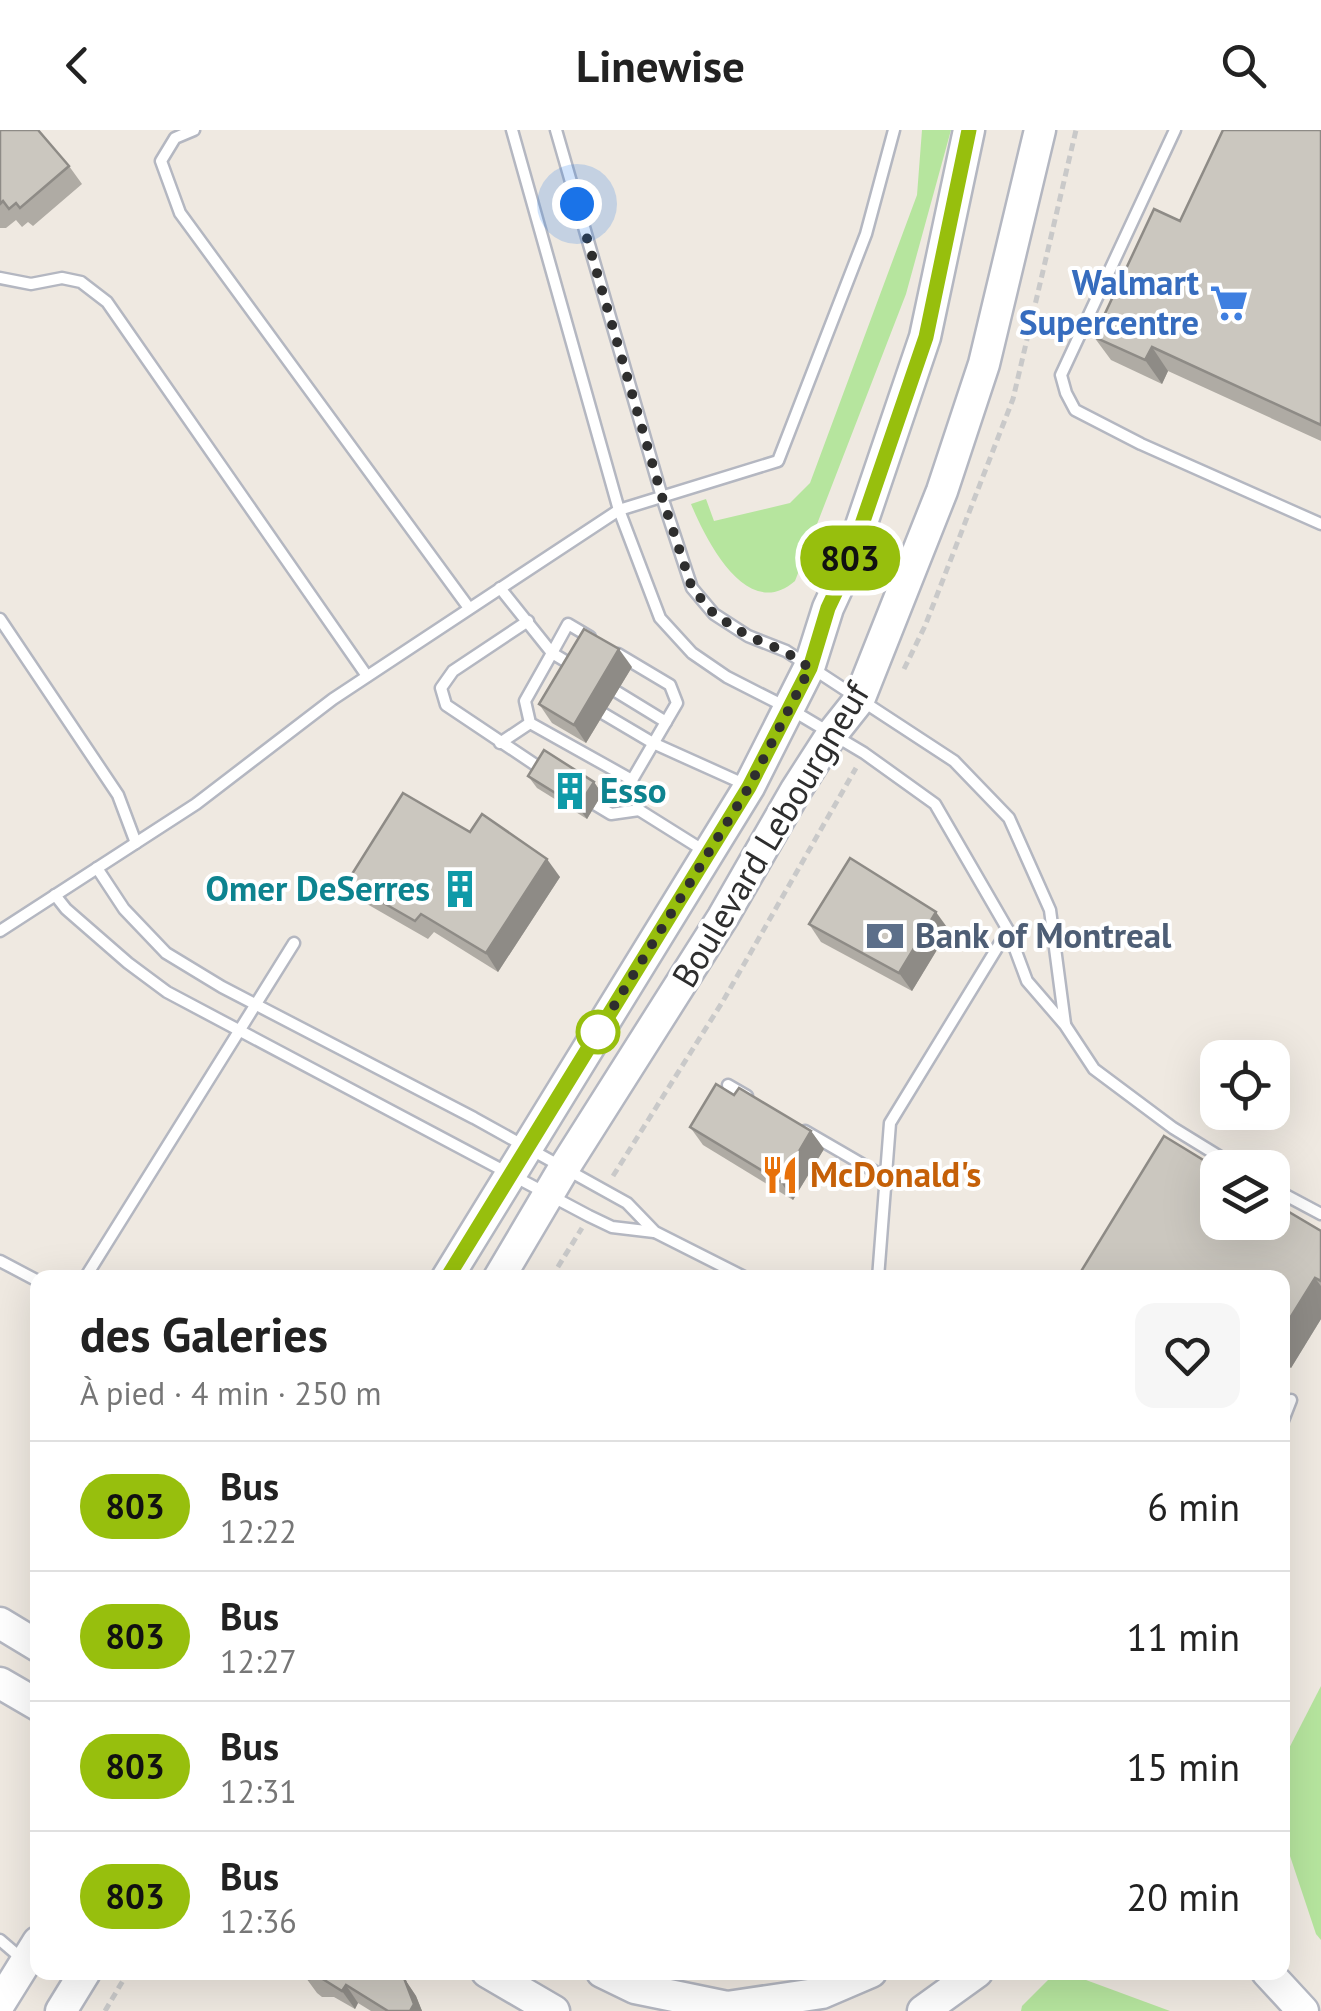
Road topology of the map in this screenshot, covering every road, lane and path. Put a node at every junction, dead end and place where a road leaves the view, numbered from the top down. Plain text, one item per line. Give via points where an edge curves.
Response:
1 (194, 130) edge
2 (512, 130) edge
3 (556, 130) edge
4 (894, 130) edge
5 (969, 130) edge
6 (1040, 130) edge
7 (1174, 130) edge
8 (0, 278) edge
9 (662, 497) junction
10 (620, 510) junction
11 (1321, 524) edge
12 (500, 588) junction
13 (469, 608) junction
14 (0, 618) edge
15 (528, 621) junction
16 (552, 653) junction
17 (810, 668) junction
18 (582, 672) edge
19 (367, 676) junction
20 (539, 676) junction
21 (554, 684) edge
22 (617, 692) dead end
23 (860, 700) junction
24 (790, 709) junction
25 (604, 714) dead end
26 (666, 722) junction
27 (530, 723) junction
28 (832, 734) junction
29 (500, 743) junction
30 (653, 743) junction
31 (546, 772) edge
32 (854, 772) dead end
33 (632, 780) junction
34 (749, 787) junction
35 (596, 804) dead end
36 (639, 810) junction
37 (136, 843) junction
38 (708, 854) junction
39 (97, 868) junction
40 (55, 895) junction
41 (0, 920) edge
42 (1, 930) edge
43 (1008, 930) junction
44 (294, 943) dead end
45 (256, 1004) junction
46 (1066, 1025) junction
47 (239, 1031) junction
48 (728, 1085) dead end
49 (760, 1104) edge
50 (791, 1122) edge
51 (1174, 1128) junction
52 (1166, 1140) edge
53 (526, 1148) junction
54 (1209, 1150) edge
55 (564, 1168) junction
56 (616, 1171) dead end
57 (510, 1175) junction
58 (886, 1178) junction
59 (549, 1196) junction
60 (1290, 1198) edge
61 (1321, 1214) edge
62 (655, 1232) junction
63 (572, 1244) dead end
64 (0, 1261) edge
65 (90, 1270) edge
66 (452, 1270) edge
67 (504, 1270) edge
68 (556, 1270) edge
69 (730, 1270) edge
70 (879, 1270) edge
71 (30, 1277) edge
72 (0, 1623) edge
73 (30, 1641) edge
74 (0, 1684) edge
75 (30, 1701) edge
76 (0, 1940) edge
77 (30, 1951) edge
78 (30, 1955) edge
79 (80, 1980) edge
80 (123, 1980) edge
81 (501, 1980) edge
82 (618, 1980) edge
83 (852, 1980) edge
84 (967, 1980) edge
85 (1274, 1980) edge
86 (0, 2003) edge
87 (60, 2011) edge
88 (106, 2011) edge
89 (554, 2011) edge
90 (923, 2011) edge
91 (1303, 2011) edge

1 - 13 lane via 175,138 161,161 180,212
2 - 10 lane
3 - 9 lane
4 - 9 lane via 866,234 778,461
5 - 17 main road, Boulevard Lebourgneuf via 926,337
6 - 23 main road, Boulevard Lebourgneuf via 984,364
7 - 11 lane via 1061,374 1066,393 1075,410 1108,427
8 - 19 lane via 81,282 107,302
9 - 10 lane
9 - 17 lane via 692,588 714,614
10 - 12 lane
10 - 24 lane via 660,618 692,653
12 - 13 lane
12 - 15 lane
13 - 19 lane
14 - 37 lane via 118,795
15 - 16 lane
15 - 29 lane via 453,672 441,688 446,705
16 - 18 lane
16 - 20 lane
16 - 26 lane via 568,624 670,685 677,703
17 - 23 lane
17 - 24 main road, Boulevard Lebourgneuf
19 - 37 lane
20 - 21 lane
20 - 27 lane via 524,700
22 - 26 lane
23 - 28 main road, Boulevard Lebourgneuf
23 - 46 lane via 954,760 1009,818 1050,910
24 - 28 lane
24 - 34 main road, Boulevard Lebourgneuf
25 - 30 lane
26 - 30 lane
27 - 29 lane
27 - 33 lane
28 - 43 lane via 935,804
28 - 55 main road, Boulevard Lebourgneuf
29 - 31 lane
30 - 33 lane
30 - 34 lane
32 - 56 path via 724,1001
33 - 36 lane
34 - 38 main road, Boulevard Lebourgneuf
35 - 36 lane via 611,814
36 - 38 lane
37 - 39 lane
38 - 53 main road, Boulevard Lebourgneuf
39 - 40 lane
39 - 45 lane via 124,909 166,952
40 - 42 lane
40 - 47 lane via 128,963
41 - 42 lane
43 - 46 lane via 1028,981
43 - 58 lane via 890,1123
44 - 45 lane
45 - 47 lane
45 - 53 lane
46 - 51 lane via 1094,1069
47 - 57 lane
47 - 65 lane
48 - 49 lane
50 - 58 lane
51 - 52 lane
51 - 54 lane
53 - 55 lane
53 - 57 main road, Boulevard Lebourgneuf
55 - 59 main road, Boulevard Lebourgneuf
55 - 62 lane via 626,1203
57 - 59 lane
57 - 66 main road, Boulevard Lebourgneuf
58 - 70 lane
59 - 62 lane via 612,1227
59 - 67 main road, Boulevard Lebourgneuf
60 - 61 lane
62 - 69 lane
63 - 68 path
64 - 71 lane
72 - 73 main road
74 - 75 main road
76 - 77 lane
78 - 86 main road
79 - 87 main road
80 - 88 path
81 - 89 main road
82 - 83 main road via 727,2007 822,1993
84 - 90 main road
85 - 91 main road

